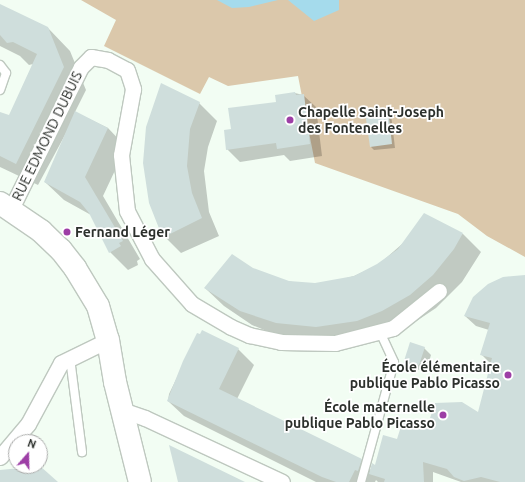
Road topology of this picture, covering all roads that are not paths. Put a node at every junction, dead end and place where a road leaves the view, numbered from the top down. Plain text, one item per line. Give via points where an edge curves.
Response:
1 (0, 65) edge
2 (0, 90) edge
3 (6, 206) edge
4 (439, 291) dead end
5 (380, 332) junction
6 (108, 340) junction
7 (70, 358) junction
8 (122, 410) junction
9 (82, 452) dead end
10 (0, 457) edge
11 (140, 482) edge
12 (282, 482) edge
13 (361, 482) edge

1 - 2 lane via 6,73
3 - 5 street, RUE EDMOND DUBUIS via 81,67 91,58 108,60 126,70 133,89 121,155 127,210 152,259 192,304 230,327 280,342 335,343
3 - 6 street via 41,231 75,268 98,306
4 - 5 street, RUE EDMOND DUBUIS via 393,328
5 - 13 lane via 394,362
6 - 7 street
6 - 8 street
7 - 9 lane
7 - 10 street via 55,371 28,424
8 - 11 street
8 - 12 street via 145,418

